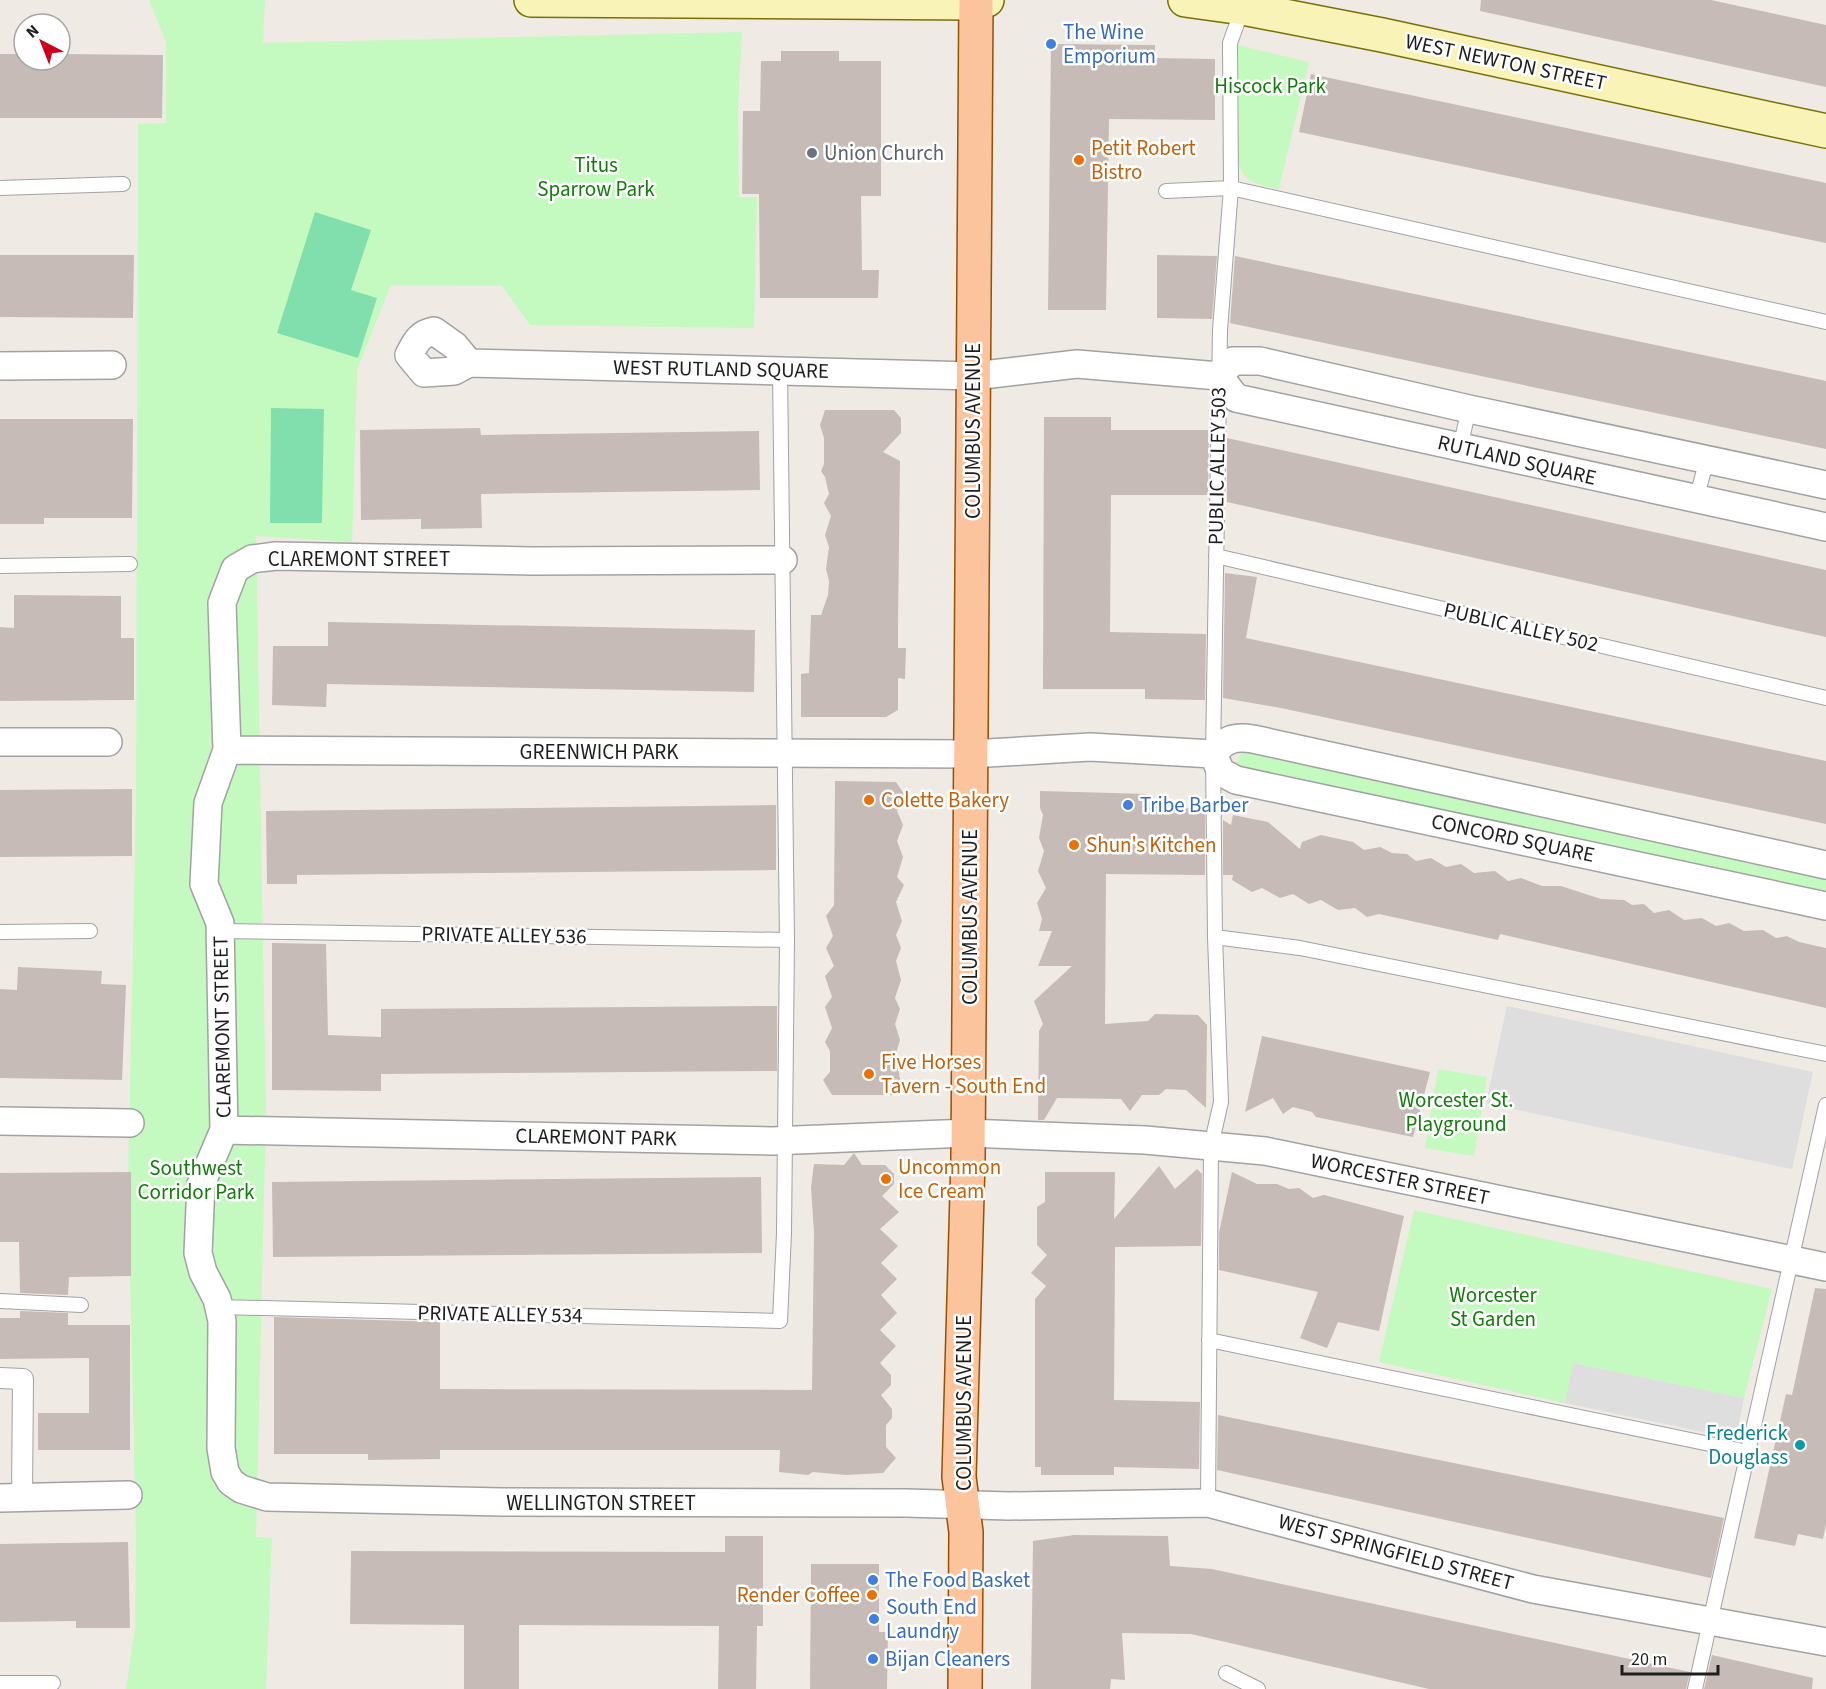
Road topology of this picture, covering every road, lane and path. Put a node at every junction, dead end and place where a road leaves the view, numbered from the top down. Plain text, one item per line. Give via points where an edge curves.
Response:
1 (531, 0) edge
2 (1185, 0) edge
3 (745, 1) edge
4 (980, 1) edge
5 (1245, 4) edge
6 (1826, 131) edge
7 (123, 184) dead end
8 (0, 188) edge
9 (1232, 188) junction
10 (1166, 190) dead end
11 (1826, 322) edge
12 (469, 363) dead end
13 (112, 365) dead end
14 (0, 366) edge
15 (780, 370) junction
16 (974, 376) junction
17 (1219, 376) junction
18 (1468, 409) junction
19 (1460, 447) junction
20 (1707, 459) junction
21 (1826, 485) edge
22 (1696, 500) junction
23 (1826, 527) edge
24 (1216, 556) junction
25 (783, 560) junction
26 (130, 564) dead end
27 (0, 566) edge
28 (1826, 698) edge
29 (0, 742) edge
30 (108, 742) dead end
31 (227, 750) junction
32 (787, 753) junction
33 (971, 754) junction
34 (1213, 754) junction
35 (1826, 865) edge
36 (1826, 906) edge
37 (90, 931) dead end
38 (221, 931) junction
39 (0, 932) edge
40 (1215, 937) junction
41 (787, 940) junction
42 (1826, 1054) edge
43 (1826, 1105) edge
44 (0, 1121) edge
45 (130, 1123) dead end
46 (224, 1130) junction
47 (968, 1133) junction
48 (783, 1141) junction
49 (1211, 1146) junction
50 (1792, 1261) junction
51 (1826, 1267) edge
52 (0, 1301) edge
53 (81, 1305) dead end
54 (220, 1307) junction
55 (1209, 1340) junction
56 (0, 1378) edge
57 (1748, 1452) junction
58 (241, 1489) joint
59 (128, 1495) dead end
60 (11, 1498) edge
61 (964, 1503) junction
62 (1208, 1503) junction
63 (1709, 1622) junction
64 (1826, 1642) edge
65 (1226, 1673) dead end
66 (0, 1683) edge
67 (53, 1683) dead end
68 (965, 1689) edge
69 (1258, 1689) edge
70 (1695, 1689) edge

1 - 3 main road
2 - 5 main road, WEST NEWTON STREET
3 - 4 main road
4 - 16 main road, COLUMBUS AVENUE
5 - 6 main road, WEST NEWTON STREET
5 - 9 lane, PUBLIC ALLEY 503 via 1230,43
7 - 8 lane
9 - 10 lane
9 - 11 lane
9 - 17 lane, PUBLIC ALLEY 503
12 - 15 street, WEST RUTLAND SQUARE
13 - 14 street
15 - 16 street, WEST RUTLAND SQUARE
15 - 25 lane
16 - 17 street via 1077,364
16 - 33 main road, COLUMBUS AVENUE
17 - 18 street, RUTLAND SQUARE via 1233,361 1260,361
17 - 19 street, RUTLAND SQUARE via 1236,398
17 - 24 lane, PUBLIC ALLEY 503
18 - 19 lane
18 - 20 street, RUTLAND SQUARE
19 - 22 street, RUTLAND SQUARE
20 - 21 street, RUTLAND SQUARE
20 - 22 lane
22 - 23 street, RUTLAND SQUARE
24 - 28 lane, PUBLIC ALLEY 502
24 - 34 lane, PUBLIC ALLEY 503
25 - 31 street, CLAREMONT STREET via 276,556 252,559 235,569 222,603
25 - 32 lane
26 - 27 lane
29 - 30 street
31 - 32 street, GREENWICH PARK
31 - 38 street, CLAREMONT STREET via 208,803 204,884
32 - 33 street, GREENWICH PARK
32 - 41 lane
33 - 34 street via 1090,747
33 - 47 main road, COLUMBUS AVENUE
34 - 35 street, CONCORD SQUARE via 1233,737 1253,739
34 - 36 street, CONCORD SQUARE via 1221,772 1236,780
34 - 40 lane, PUBLIC ALLEY 503
37 - 39 lane
38 - 41 lane, PRIVATE ALLEY 536
38 - 46 street, CLAREMONT STREET
40 - 42 lane via 1311,951
40 - 49 lane, PUBLIC ALLEY 503 via 1221,1102
41 - 48 lane
43 - 50 lane
44 - 45 street
46 - 48 street, CLAREMONT PARK
46 - 54 street, CLAREMONT STREET via 202,1178 199,1232 201,1265
47 - 48 street, CLAREMONT PARK
47 - 49 street, WORCESTER STREET
47 - 61 main road, COLUMBUS AVENUE via 959,1477
48 - 54 lane, PRIVATE ALLEY 534 via 780,1321
49 - 50 street, WORCESTER STREET via 1265,1151
49 - 55 lane, PUBLIC ALLEY 503
50 - 51 street, WORCESTER STREET
50 - 57 lane
52 - 53 lane
54 - 58 street, CLAREMONT STREET via 221,1456 228,1478
55 - 57 lane
55 - 62 lane, PUBLIC ALLEY 503
56 - 60 street via 23,1379
57 - 63 lane
58 - 61 street, WELLINGTON STREET via 267,1497 440,1502
59 - 60 street
61 - 62 street, WEST SPRINGFIELD STREET
61 - 68 main road, COLUMBUS AVENUE
62 - 63 street, WEST SPRINGFIELD STREET via 1533,1589
63 - 64 street, WEST SPRINGFIELD STREET
63 - 70 lane
65 - 69 lane
66 - 67 lane

